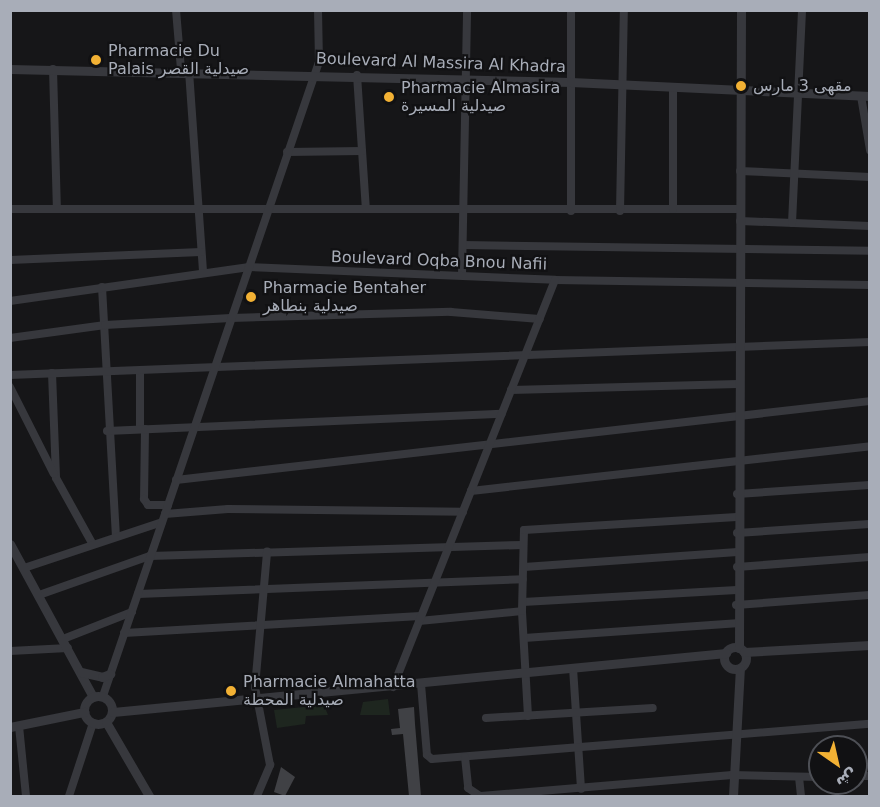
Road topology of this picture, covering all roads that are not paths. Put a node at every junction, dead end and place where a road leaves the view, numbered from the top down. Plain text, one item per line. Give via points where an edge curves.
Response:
1 (176, 10) edge
2 (318, 10) edge
3 (467, 10) edge
4 (571, 10) edge
5 (624, 10) edge
6 (741, 10) edge
7 (802, 10) edge
8 (10, 69) edge
9 (53, 69) junction
10 (185, 70) junction
11 (313, 75) junction
12 (357, 75) junction
13 (465, 79) junction
14 (571, 82) junction
15 (621, 86) junction
16 (673, 88) junction
17 (740, 91) junction
18 (796, 93) junction
19 (866, 96) edge
20 (869, 139) edge
21 (870, 150) edge
22 (362, 151) junction
23 (287, 152) junction
24 (740, 171) junction
25 (794, 173) junction
26 (870, 177) edge
27 (268, 208) junction
28 (10, 209) edge
29 (57, 209) junction
30 (366, 209) junction
31 (463, 209) junction
32 (673, 209) junction
33 (740, 209) junction
34 (197, 210) junction
35 (571, 211) junction
36 (620, 211) junction
37 (740, 221) junction
38 (792, 223) junction
39 (870, 226) edge
40 (463, 245) junction
41 (740, 247) junction
42 (870, 251) edge
43 (201, 252) junction
44 (10, 260) edge
45 (248, 267) junction
46 (203, 273) junction
47 (462, 275) junction
48 (555, 280) junction
49 (739, 281) junction
50 (870, 285) edge
51 (102, 287) junction
52 (10, 301) edge
53 (231, 318) junction
54 (540, 319) junction
55 (105, 325) junction
56 (10, 338) edge
57 (870, 342) edge
58 (739, 348) junction
59 (525, 356) junction
60 (213, 370) junction
61 (104, 371) junction
62 (52, 372) junction
63 (140, 372) junction
64 (10, 375) edge
65 (738, 384) junction
66 (10, 387) edge
67 (511, 390) junction
68 (870, 401) edge
69 (502, 414) junction
70 (738, 415) junction
71 (143, 429) junction
72 (193, 429) junction
73 (107, 431) junction
74 (490, 444) junction
75 (870, 446) edge
76 (738, 462) junction
77 (56, 478) junction
78 (176, 480) junction
79 (870, 485) edge
80 (471, 491) junction
81 (737, 494) junction
82 (168, 505) junction
83 (463, 512) junction
84 (737, 517) junction
85 (163, 518) junction
86 (870, 524) edge
87 (737, 533) junction
88 (116, 534) junction
89 (92, 543) junction
90 (10, 544) edge
91 (523, 545) junction
92 (448, 550) junction
93 (267, 552) junction
94 (737, 552) junction
95 (150, 556) junction
96 (870, 557) edge
97 (524, 567) junction
98 (737, 567) junction
99 (24, 568) junction
100 (523, 579) junction
101 (433, 586) junction
102 (737, 590) junction
103 (265, 591) junction
104 (138, 594) junction
105 (39, 595) junction
106 (870, 595) edge
107 (736, 605) junction
108 (522, 606) junction
109 (132, 612) junction
110 (420, 618) junction
111 (736, 625) junction
112 (263, 626) junction
113 (124, 633) junction
114 (524, 638) junction
115 (63, 639) junction
116 (870, 645) edge
117 (68, 648) junction
118 (10, 651) edge
119 (735, 658) junction
120 (573, 668) junction
121 (81, 672) junction
122 (526, 672) junction
123 (110, 674) junction
124 (421, 684) junction
125 (393, 687) junction
126 (98, 697) junction
127 (257, 698) junction
128 (653, 708) dead end
129 (84, 712) junction
130 (112, 712) junction
131 (576, 714) junction
132 (528, 716) junction
133 (486, 718) dead end
134 (106, 722) junction
135 (93, 723) junction
136 (870, 724) edge
137 (15, 727) edge
138 (734, 735) junction
139 (578, 748) junction
140 (465, 757) junction
141 (732, 775) junction
142 (799, 777) junction
143 (808, 777) edge
144 (580, 789) junction
145 (26, 796) edge
146 (69, 796) edge
147 (149, 796) edge
148 (257, 796) edge
149 (480, 796) edge
150 (733, 796) edge
151 (801, 796) edge

1 - 10 street
2 - 11 street via 320,54
3 - 13 street
4 - 14 street
5 - 15 street
6 - 17 street
7 - 18 street
8 - 9 street, Boulevard Al Massira Al Khadra
9 - 10 street, Boulevard Al Massira Al Khadra
9 - 29 street
10 - 11 street, Boulevard Al Massira Al Khadra
10 - 34 street
11 - 12 street, Boulevard Al Massira Al Khadra
11 - 23 street
12 - 13 street, Boulevard Al Massira Al Khadra
12 - 22 street
13 - 14 street, Boulevard Al Massira Al Khadra
13 - 31 street
14 - 15 street, Boulevard Al Massira Al Khadra
14 - 35 street
15 - 16 street, Boulevard Al Massira Al Khadra
15 - 36 street
16 - 17 street, Boulevard Al Massira Al Khadra
16 - 32 street
17 - 18 street, Boulevard Al Massira Al Khadra
17 - 24 street
18 - 19 street, Boulevard Al Massira Al Khadra
18 - 25 street
19 - 20 street
20 - 21 street
22 - 23 street
22 - 30 street
23 - 27 street
24 - 25 street
24 - 33 street
25 - 26 street
25 - 38 street
27 - 30 street
27 - 34 street
27 - 45 street
28 - 29 street
29 - 34 street
30 - 31 street
31 - 35 street
31 - 40 street
32 - 33 street
32 - 36 street
33 - 37 street
34 - 43 street
35 - 36 street
37 - 38 street
37 - 41 street
38 - 39 street
40 - 41 street via 584,250
40 - 47 street
41 - 42 street
41 - 49 street
43 - 44 street
43 - 46 street
45 - 46 street, Boulevard Oqba Bnou Nafii
45 - 47 street, Boulevard Oqba Bnou Nafii
45 - 53 street
46 - 51 street, Boulevard Oqba Bnou Nafii
47 - 48 street, Boulevard Oqba Bnou Nafii
48 - 49 street, Boulevard Oqba Bnou Nafii
48 - 54 street
49 - 50 street, Boulevard Oqba Bnou Nafii
49 - 58 street
51 - 52 street, Boulevard Oqba Bnou Nafii
51 - 55 street
53 - 54 street via 451,312
53 - 55 street
53 - 60 street
54 - 59 street
55 - 56 street
55 - 61 street
57 - 58 street
58 - 59 street
58 - 65 street
59 - 60 street
59 - 67 street
60 - 63 street
60 - 72 street
61 - 62 street
61 - 63 street
61 - 73 street
62 - 64 street
62 - 77 street
63 - 71 street
65 - 67 street
65 - 70 street
66 - 77 street
67 - 69 street
68 - 70 street
69 - 72 street
69 - 74 street
70 - 74 street
70 - 76 street
71 - 72 street
71 - 73 street
71 - 82 street via 144,499 148,505
72 - 78 street
73 - 88 street
74 - 78 street
74 - 80 street
75 - 76 street
76 - 80 street
76 - 81 street
77 - 89 street
78 - 82 street
79 - 81 street
80 - 83 street
81 - 84 street
82 - 85 street
83 - 85 street via 228,509
83 - 92 street
84 - 87 street
84 - 91 street via 534,528 524,530
85 - 88 street
85 - 95 street
86 - 87 street
87 - 94 street
88 - 89 street
89 - 99 street
90 - 99 street
91 - 92 street
91 - 97 street
92 - 93 street
92 - 101 street
93 - 95 street
93 - 103 street
94 - 97 street
94 - 98 street
95 - 104 street
95 - 105 street
96 - 98 street
97 - 100 street
98 - 102 street
99 - 105 street
100 - 101 street
100 - 108 street
101 - 103 street
101 - 110 street
102 - 107 street
102 - 108 street
103 - 104 street
103 - 112 street
104 - 109 street
105 - 115 street
106 - 107 street
107 - 111 street
108 - 110 street
108 - 114 street
109 - 113 street
109 - 115 street
110 - 112 street
110 - 125 street
111 - 114 street
111 - 119 street
112 - 113 street
112 - 127 street
113 - 123 street
114 - 122 street
115 - 117 street
116 - 119 street
117 - 118 street
117 - 121 street
119 - 120 street
119 - 138 street
120 - 122 street
120 - 131 street
121 - 123 street via 102,677
121 - 126 street
122 - 124 street
122 - 132 street
123 - 126 street
124 - 125 street
124 - 140 street via 427,755
125 - 127 street
126 - 129 street
126 - 130 street
127 - 130 street
127 - 148 street via 270,765
128 - 131 street
129 - 135 street
129 - 137 street
130 - 134 street
131 - 132 street
131 - 139 street
132 - 133 street
134 - 135 street
134 - 147 street
135 - 146 street
136 - 138 street
137 - 145 street
138 - 139 street
138 - 141 street
139 - 140 street
139 - 144 street
140 - 149 street via 468,788
141 - 142 street
141 - 144 street
141 - 150 street
142 - 143 street
142 - 151 street
144 - 149 street

